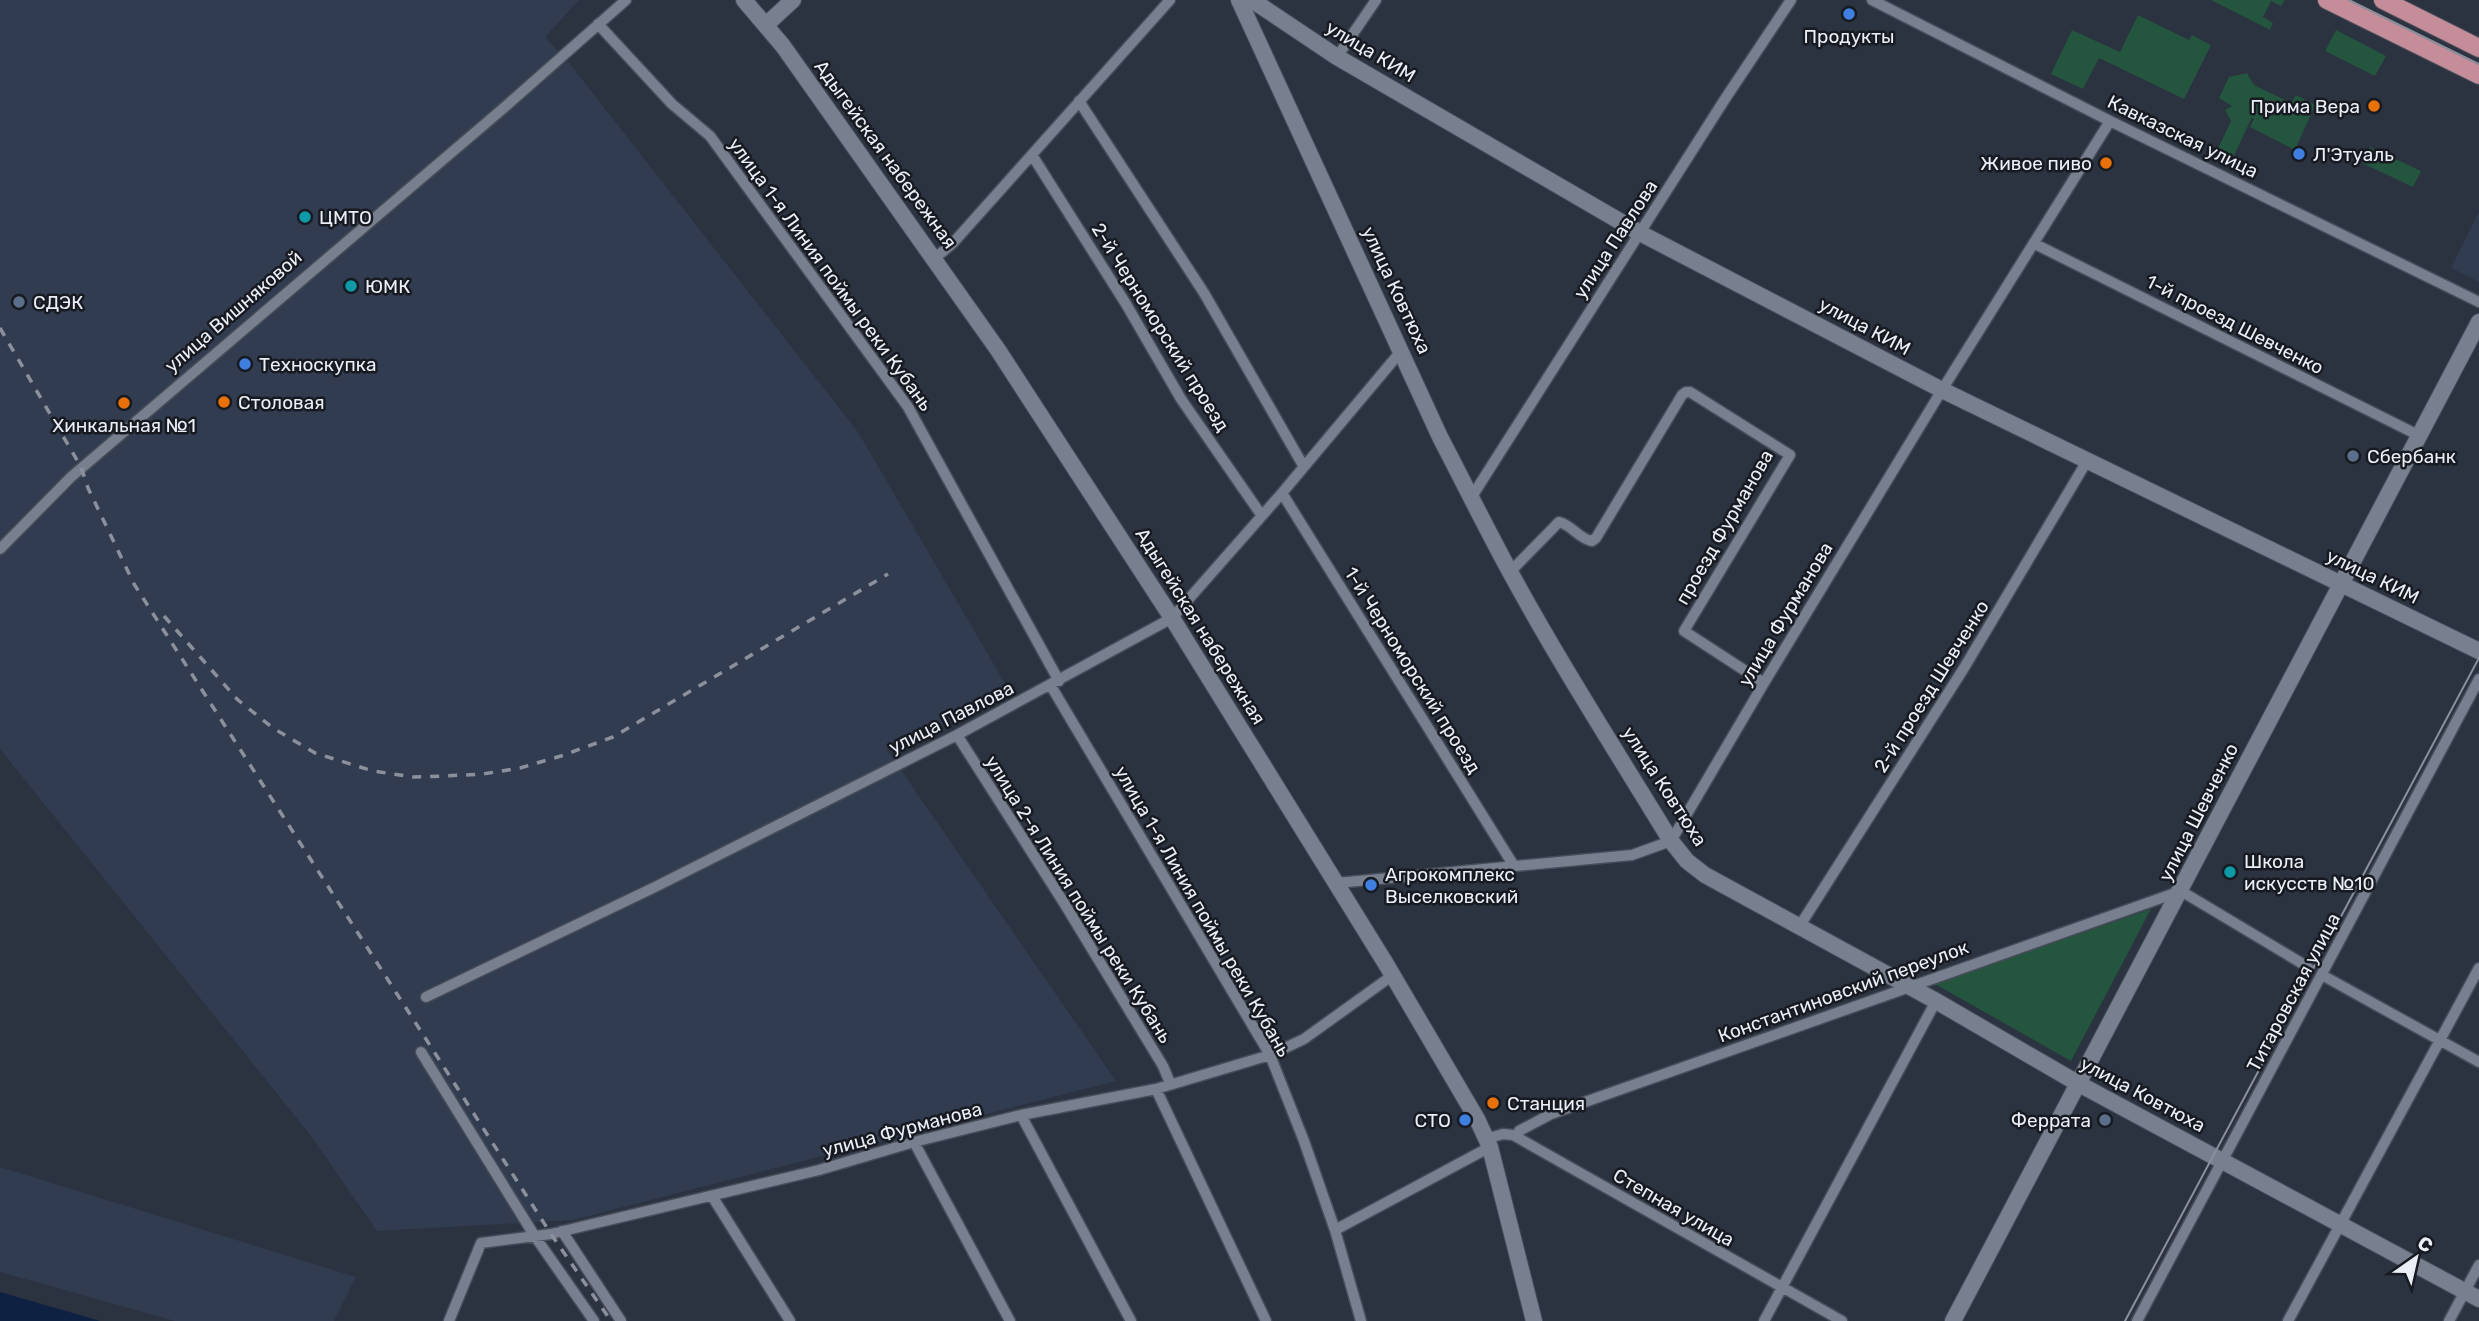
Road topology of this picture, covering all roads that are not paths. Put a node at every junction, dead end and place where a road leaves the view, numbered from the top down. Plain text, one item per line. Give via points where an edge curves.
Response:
1 (626, 0) edge
2 (744, 0) edge
3 (793, 0) edge
4 (1170, 0) edge
5 (1239, 0) edge
6 (1252, 0) edge
7 (1376, 0) edge
8 (1791, 0) edge
9 (1872, 0) edge
10 (2327, 0) edge
11 (2383, 0) edge
12 (598, 24) junction
13 (766, 25) junction
14 (2479, 48) edge
15 (1337, 57) junction
16 (2479, 75) edge
17 (1079, 101) junction
18 (2110, 121) junction
19 (1032, 155) junction
20 (1640, 233) junction
21 (2035, 244) junction
22 (935, 258) junction
23 (2479, 302) edge
24 (2479, 322) edge
25 (1402, 351) junction
26 (1942, 390) junction
27 (2420, 436) junction
28 (2087, 461) junction
29 (1304, 467) junction
30 (1282, 493) junction
31 (1471, 498) junction
32 (1262, 516) junction
33 (0, 549) edge
34 (1510, 572) junction
35 (2340, 584) junction
36 (1172, 618) junction
37 (2478, 649) edge
38 (2479, 678) edge
39 (1764, 683) junction
40 (1055, 684) junction
41 (957, 735) junction
42 (1671, 841) junction
43 (1514, 866) junction
44 (1337, 883) junction
45 (2180, 891) junction
46 (1799, 927) junction
47 (2308, 967) dead end
48 (2479, 968) edge
49 (1393, 975) junction
50 (2322, 975) junction
51 (1909, 986) junction
52 (426, 997) dead end
53 (1936, 1000) junction
54 (2440, 1040) junction
55 (421, 1052) dead end
56 (1270, 1055) junction
57 (2479, 1062) edge
58 (1170, 1083) junction
59 (2078, 1084) junction
60 (1156, 1089) junction
61 (1021, 1115) junction
62 (1519, 1132) dead end
63 (914, 1142) junction
64 (1488, 1143) junction
65 (2223, 1161) junction
66 (712, 1196) junction
67 (2341, 1224) junction
68 (1335, 1230) junction
69 (562, 1231) junction
70 (534, 1235) junction
71 (2479, 1265) edge
72 (1782, 1288) junction
73 (2472, 1295) edge
74 (449, 1321) edge
75 (594, 1321) edge
76 (621, 1321) edge
77 (790, 1321) edge
78 (1010, 1321) edge
79 (1131, 1321) edge
80 (1266, 1321) edge
81 (1361, 1321) edge
82 (1534, 1321) edge
83 (1764, 1321) edge
84 (1842, 1321) edge
85 (1953, 1321) edge
86 (2137, 1321) edge
87 (2288, 1321) edge
88 (2449, 1321) edge

1 - 12 street, улица Вишняковой
2 - 13 street, Адыгейская набережная
3 - 13 street
4 - 17 street
5 - 25 street, улица Ковтюха
6 - 15 street, улица КИМ
7 - 15 street
8 - 20 street, улица Павлова
9 - 18 street, Кавказская улица
10 - 16 main road
11 - 14 main road
12 - 33 street, улица Вишняковой via 71,477
12 - 40 street, улица 1-я Линия поймы реки Кубань via 671,104 710,136 908,407
13 - 22 street, Адыгейская набережная
15 - 20 street, улица КИМ
17 - 19 street
17 - 29 street via 1204,293
18 - 21 street, улица Фурманова
18 - 23 street, Кавказская улица
19 - 22 street via 954,243
19 - 32 street, 2-й Черноморский проезд via 1181,399
20 - 26 street, улица КИМ
20 - 31 street, улица Павлова
21 - 26 street, улица Фурманова
21 - 27 street, 1-й проезд Шевченко
22 - 36 street, Адыгейская набережная
24 - 27 street, улица Шевченко
25 - 29 street, улица Павлова
25 - 31 street, улица Ковтюха
26 - 28 street, улица КИМ
26 - 39 street, улица Фурманова
27 - 35 street, улица Шевченко
28 - 35 street, улица КИМ
28 - 46 street, 2-й проезд Шевченко via 1964,668
29 - 30 street, улица Павлова
30 - 32 street, улица Павлова
30 - 43 street, 1-й Черноморский проезд
31 - 34 street, улица Ковтюха
32 - 36 street, улица Павлова
34 - 39 street, проезд Фурманова via 1559,522 1585,540 1596,538 1682,395 1690,392 1790,455 1684,631
34 - 42 street, улица Ковтюха
35 - 37 street, улица КИМ
35 - 45 street, улица Шевченко
36 - 40 street, улица Павлова
36 - 44 street, Адыгейская набережная
38 - 50 street, Титаровская улица
39 - 42 street, улица Фурманова
40 - 41 street, улица Павлова
40 - 56 street, улица 1-я Линия поймы реки Кубань
41 - 52 street, улица Павлова
41 - 58 street, улица 2-я Линия поймы реки Кубань
42 - 43 street via 1633,855
42 - 46 street, улица Ковтюха via 1705,875
43 - 44 street
44 - 49 street, Адыгейская набережная
45 - 47 street
45 - 51 street, Константиновский переулок
45 - 59 street, улица Шевченко
46 - 51 street, улица Ковтюха
48 - 54 street
49 - 56 street, улица Фурманова via 1304,1039
49 - 64 street, Адыгейская набережная
50 - 54 street
50 - 65 street, Титаровская улица
51 - 53 street, улица Ковтюха
51 - 62 street, Константиновский переулок via 1551,1114
53 - 59 street, улица Ковтюха
53 - 72 street
54 - 57 street
54 - 67 street
55 - 70 street
56 - 58 street, улица Фурманова
56 - 68 street, улица 1-я Линия поймы реки Кубань
58 - 60 street, улица Фурманова
59 - 65 street, улица Ковтюха
59 - 85 street, улица Шевченко
60 - 61 street, улица Фурманова
60 - 80 street
61 - 63 street, улица Фурманова
61 - 79 street
63 - 66 street, улица Фурманова
63 - 78 street
64 - 68 street
64 - 72 street, Степная улица via 1503,1134 1513,1135
64 - 82 street, Адыгейская набережная
65 - 67 street, улица Ковтюха
65 - 86 street, Титаровская улица
66 - 69 street, улица Фурманова
66 - 77 street
67 - 73 street, улица Ковтюха
67 - 87 street
68 - 81 street, улица 1-я Линия поймы реки Кубань
69 - 70 street, улица Фурманова
69 - 76 street
70 - 74 street, улица Фурманова via 481,1242
70 - 75 street
71 - 73 street
72 - 83 street
72 - 84 street, Степная улица
73 - 88 street

